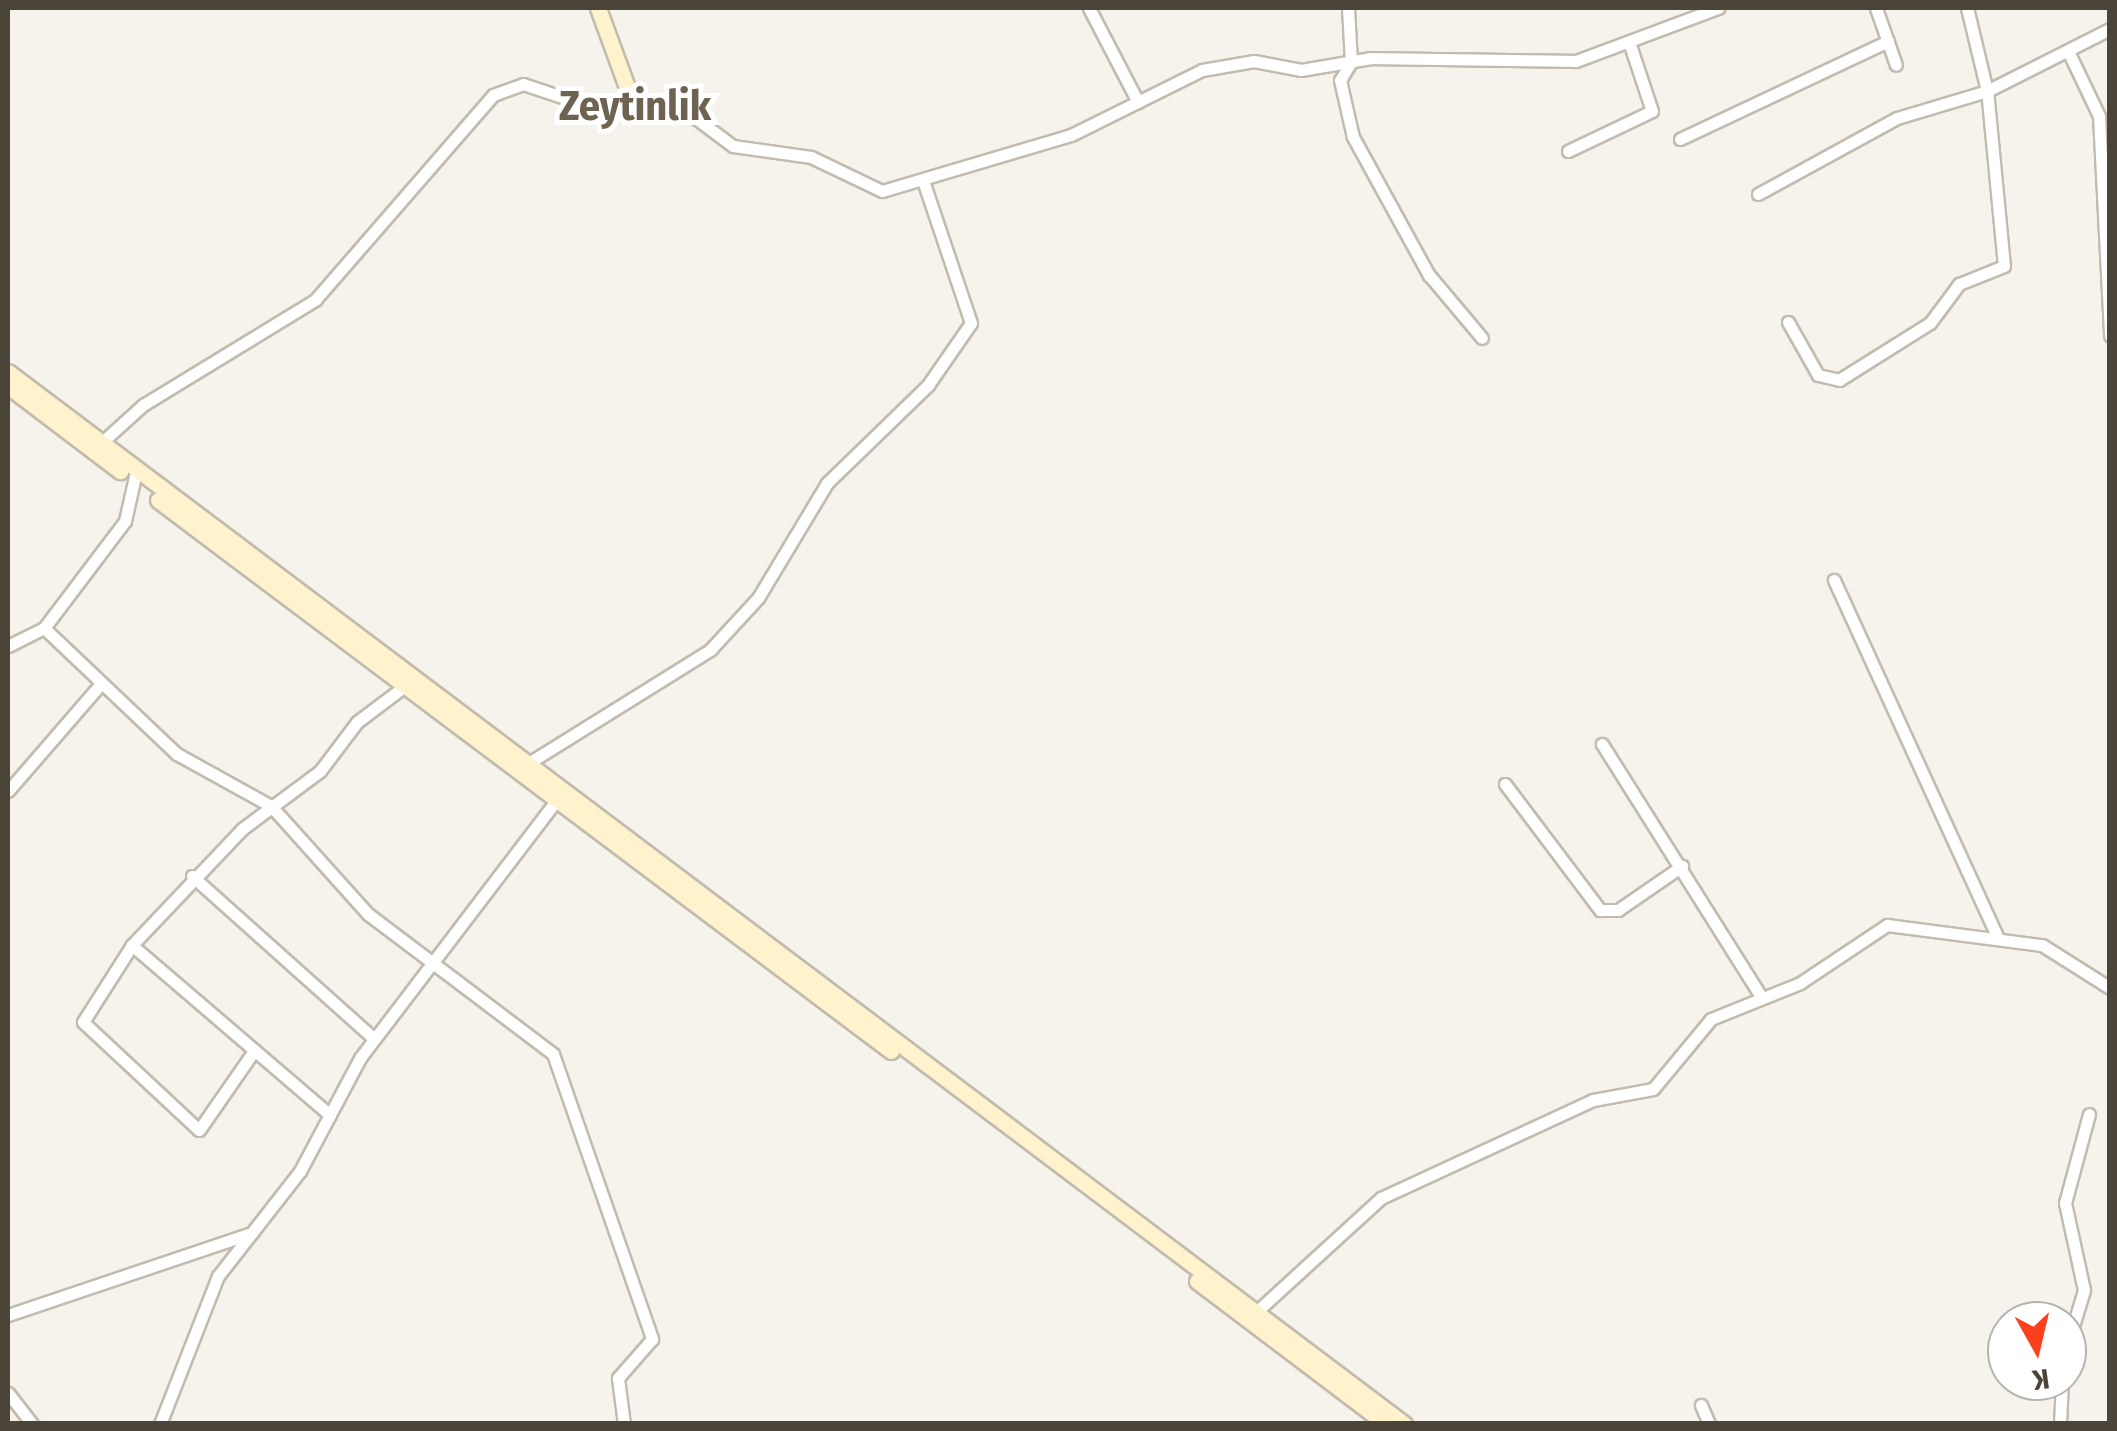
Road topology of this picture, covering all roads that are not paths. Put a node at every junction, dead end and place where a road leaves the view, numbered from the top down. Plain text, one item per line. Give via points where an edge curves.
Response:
1 (598, 8) edge
2 (1089, 8) edge
3 (1348, 8) edge
4 (1718, 8) edge
5 (1876, 8) edge
6 (1966, 8) edge
7 (2110, 29) edge
8 (1888, 41) junction
9 (1629, 42) junction
10 (2068, 51) junction
11 (1351, 62) junction
12 (1896, 65) dead end
13 (1987, 91) junction
14 (1138, 102) junction
15 (635, 109) junction
16 (2104, 116) edge
17 (1680, 139) dead end
18 (1568, 151) dead end
19 (924, 183) junction
20 (1758, 194) dead end
21 (2108, 205) edge
22 (1788, 322) dead end
23 (2110, 336) edge
24 (1482, 338) dead end
25 (8, 372) edge
26 (8, 386) edge
27 (100, 443) junction
28 (135, 477) junction
29 (1834, 580) dead end
30 (44, 628) junction
31 (8, 646) edge
32 (404, 686) junction
33 (98, 687) junction
34 (1602, 744) dead end
35 (528, 764) junction
36 (1506, 784) dead end
37 (8, 791) edge
38 (560, 796) junction
39 (271, 806) junction
40 (1682, 866) junction
41 (192, 876) junction
42 (1998, 938) junction
43 (132, 945) junction
44 (434, 960) junction
45 (2110, 988) edge
46 (1762, 998) junction
47 (374, 1039) junction
48 (254, 1051) junction
49 (2089, 1114) dead end
50 (330, 1115) junction
51 (252, 1232) junction
52 (2081, 1301) edge
53 (1256, 1312) junction
54 (8, 1315) edge
55 (8, 1393) edge
56 (1700, 1405) dead end
57 (32, 1424) edge
58 (160, 1424) edge
59 (624, 1424) edge
60 (1386, 1424) edge
61 (1404, 1424) edge
62 (1709, 1424) edge

1 - 15 street
2 - 14 street
3 - 11 street
4 - 9 street
5 - 8 street
6 - 13 street
7 - 10 street
8 - 12 street
8 - 17 street
9 - 11 street via 1576,60 1508,66
9 - 18 street via 1652,97 1650,115
10 - 13 street
10 - 16 street
11 - 14 street via 1202,70
11 - 24 street via 1340,80 1374,186 1429,275
13 - 20 street via 1898,118
13 - 22 street via 2004,266 1959,284 1930,323 1839,380 1818,374
14 - 19 street via 1072,135
15 - 19 street via 673,101 733,146 812,157 882,191
15 - 27 street via 601,110 523,84 494,95 315,300 144,404
16 - 21 street
19 - 35 street via 971,324 928,385 827,483 758,598 710,650
21 - 23 street
25 - 27 street
26 - 28 street
27 - 28 street
28 - 30 street via 125,521
28 - 32 street
28 - 35 street
29 - 42 street
30 - 31 street
30 - 33 street
32 - 38 street
32 - 39 street
33 - 37 street
33 - 39 street via 178,754
34 - 40 street
35 - 38 street
36 - 40 street via 1600,910 1618,910
38 - 44 street
38 - 53 street
38 - 60 street
39 - 41 street
39 - 44 street via 368,914
40 - 46 street
41 - 43 street
41 - 47 street
42 - 45 street via 2042,945
42 - 46 street via 1888,925
43 - 48 street
43 - 48 street via 83,1022 199,1130
44 - 47 street
44 - 59 street via 544,1042 562,1074 652,1339 618,1378
46 - 53 street via 1711,1019 1653,1090 1592,1100 1381,1198
47 - 50 street
48 - 50 street
49 - 52 street via 2065,1203 2084,1290
50 - 51 street
51 - 54 street
51 - 58 street via 218,1276
53 - 61 street
55 - 57 street
56 - 62 street

